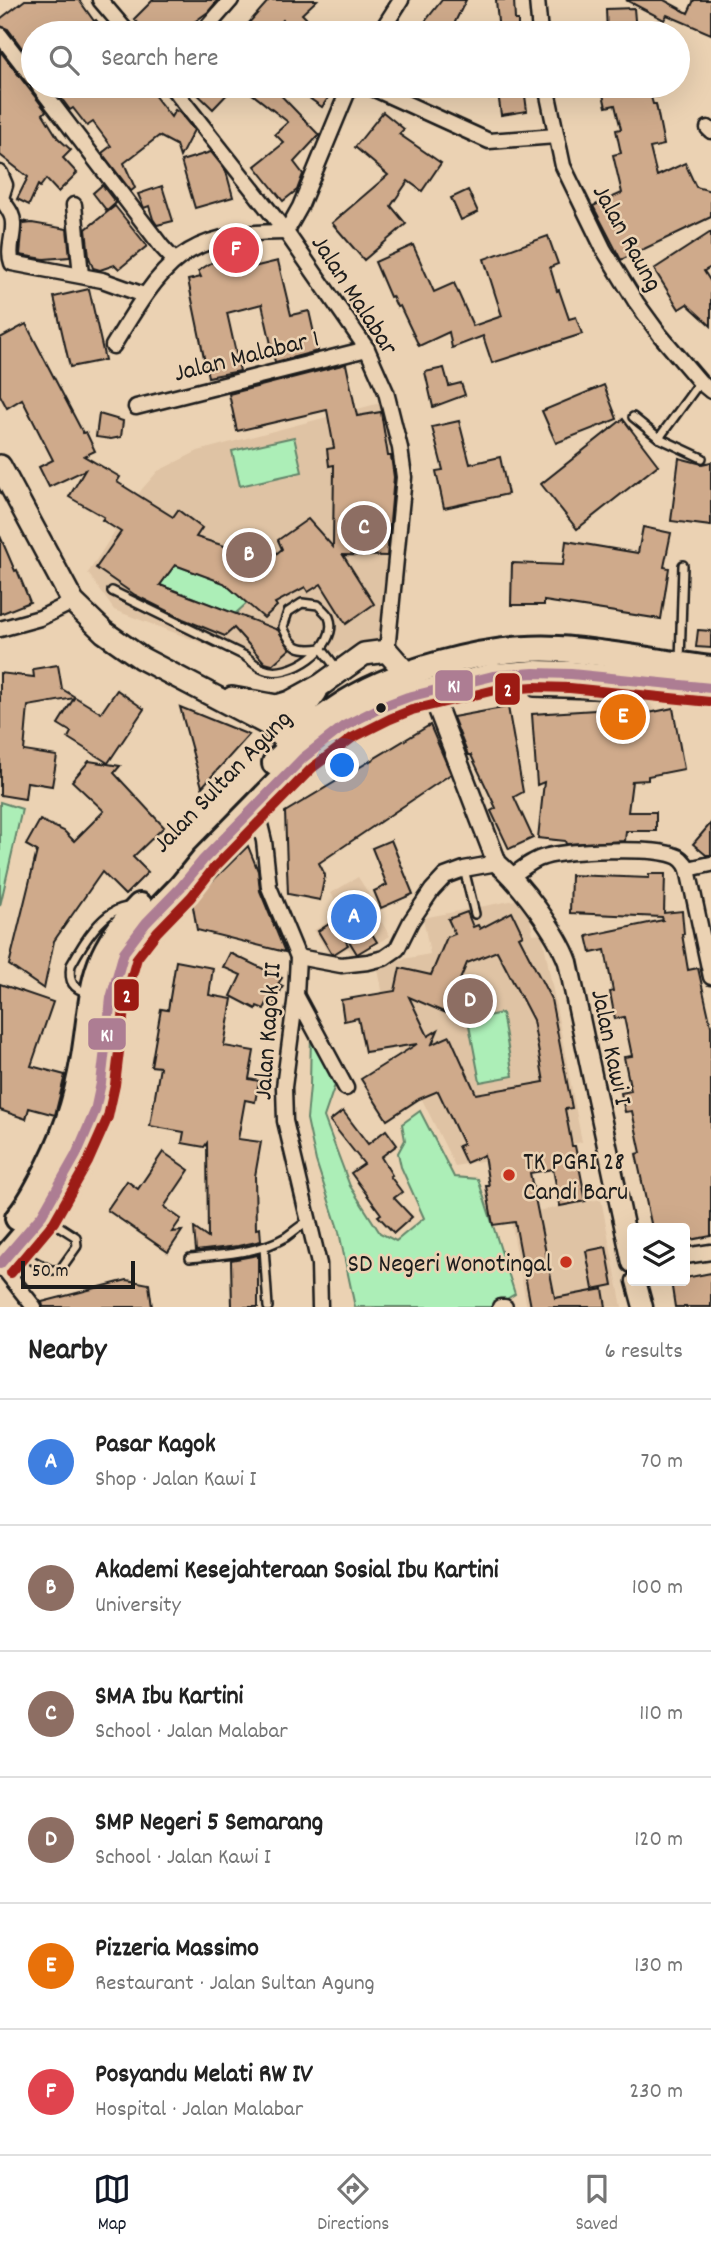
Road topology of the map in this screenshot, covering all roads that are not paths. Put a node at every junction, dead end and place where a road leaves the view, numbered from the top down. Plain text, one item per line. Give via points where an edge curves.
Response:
1 (100, 0) edge
2 (401, 0) edge
3 (537, 0) edge
4 (228, 1) edge
5 (118, 21) edge
6 (212, 21) edge
7 (388, 21) edge
8 (539, 21) edge
9 (0, 35) edge
10 (21, 62) edge
11 (48, 98) edge
12 (180, 98) edge
13 (345, 98) edge
14 (394, 98) edge
15 (548, 98) edge
16 (556, 136) junction
17 (0, 173) edge
18 (74, 205) dead end
19 (286, 232) junction
20 (174, 260) junction
21 (80, 275) junction
22 (144, 295) junction
23 (113, 346) dead end
24 (367, 349) junction
25 (706, 386) edge
26 (136, 407) dead end
27 (633, 416) dead end
28 (659, 438) junction
29 (702, 458) dead end
30 (0, 466) edge
31 (682, 565) dead end
32 (112, 591) dead end
33 (73, 602) junction
34 (0, 629) edge
35 (321, 648) junction
36 (387, 651) junction
37 (680, 666) junction
38 (711, 669) edge
39 (340, 672) junction
40 (407, 674) junction
41 (321, 685) junction
42 (711, 688) edge
43 (431, 691) junction
44 (216, 696) junction
45 (307, 744) junction
46 (258, 803) junction
47 (497, 863) junction
48 (711, 864) edge
49 (464, 869) junction
50 (688, 869) junction
51 (512, 876) junction
52 (475, 914) dead end
53 (298, 957) junction
54 (711, 977) edge
55 (296, 995) junction
56 (346, 1088) dead end
57 (42, 1215) junction
58 (308, 1221) junction
59 (627, 1239) edge
60 (264, 1247) junction
61 (711, 1252) edge
62 (3, 1255) edge
63 (690, 1255) edge
64 (190, 1258) dead end
65 (319, 1264) junction
66 (637, 1286) edge
67 (34, 1307) edge
68 (268, 1307) edge
69 (320, 1307) edge
70 (330, 1307) edge
71 (643, 1307) edge

1 - 5 street
2 - 7 street
3 - 8 street
4 - 6 street
9 - 10 street
11 - 20 street
12 - 19 street, Jalan Malabar
13 - 19 street
14 - 16 street via 489,141
15 - 16 street, Jalan Raung
16 - 25 street, Jalan Raung via 563,166 604,250 675,354
17 - 21 street via 5,185 1,198 13,223 11,261
18 - 21 street
19 - 20 street via 235,234 197,246
19 - 24 street, Jalan Malabar
20 - 22 street
21 - 22 street
22 - 23 street
24 - 26 street, Jalan Malabar 1
24 - 36 street, Jalan Malabar via 386,392 404,477
25 - 28 lane
27 - 28 lane
28 - 29 lane
30 - 33 main road
31 - 37 lane
32 - 35 lane via 245,656 264,671 290,670
33 - 34 street via 40,618
33 - 44 main road via 130,650
35 - 35 lane via 330,633 329,617 318,605 302,603 288,612 283,627 290,643 304,650
35 - 39 lane
36 - 39 main road via 364,654
36 - 40 main road
37 - 38 highway, Jalan Sultan Agung
37 - 40 highway, Jalan Sultan Agung via 533,649 472,657
39 - 41 main road
40 - 45 highway, Jalan Sultan Agung via 335,710
41 - 44 main road via 277,706
41 - 45 main road via 297,718
42 - 43 highway, Jalan Sultan Agung via 534,673 493,676
43 - 45 highway, Jalan Sultan Agung via 370,712
43 - 47 street, Jalan Kawi I
44 - 45 main road
45 - 46 highway, Jalan Sultan Agung
45 - 62 highway, Jalan Sultan Agung via 135,912 110,943 96,975 67,1129
46 - 53 street, Jalan Kagok II via 269,887
46 - 57 highway, Jalan Sultan Agung via 124,952 111,998 95,1111
47 - 49 street
47 - 51 street, Jalan Kawi I
48 - 50 street
49 - 52 lane
49 - 53 street via 438,883 397,949 384,958 341,965
50 - 51 street via 674,855 654,850 571,853 532,862
50 - 54 street
51 - 59 street, Jalan Kawi I via 568,962
53 - 55 street, Jalan Kagok II
55 - 56 street
55 - 58 street, Jalan Kagok II via 284,1087 285,1121
57 - 62 highway, Jalan Sultan Agung
57 - 62 lane via 76,1237 77,1246 60,1270
58 - 60 lane
58 - 65 street, Jalan Kagok II
60 - 64 lane
60 - 68 lane
61 - 63 street
62 - 67 street
65 - 69 street, Jalan Kagok II
65 - 70 street
66 - 71 street

